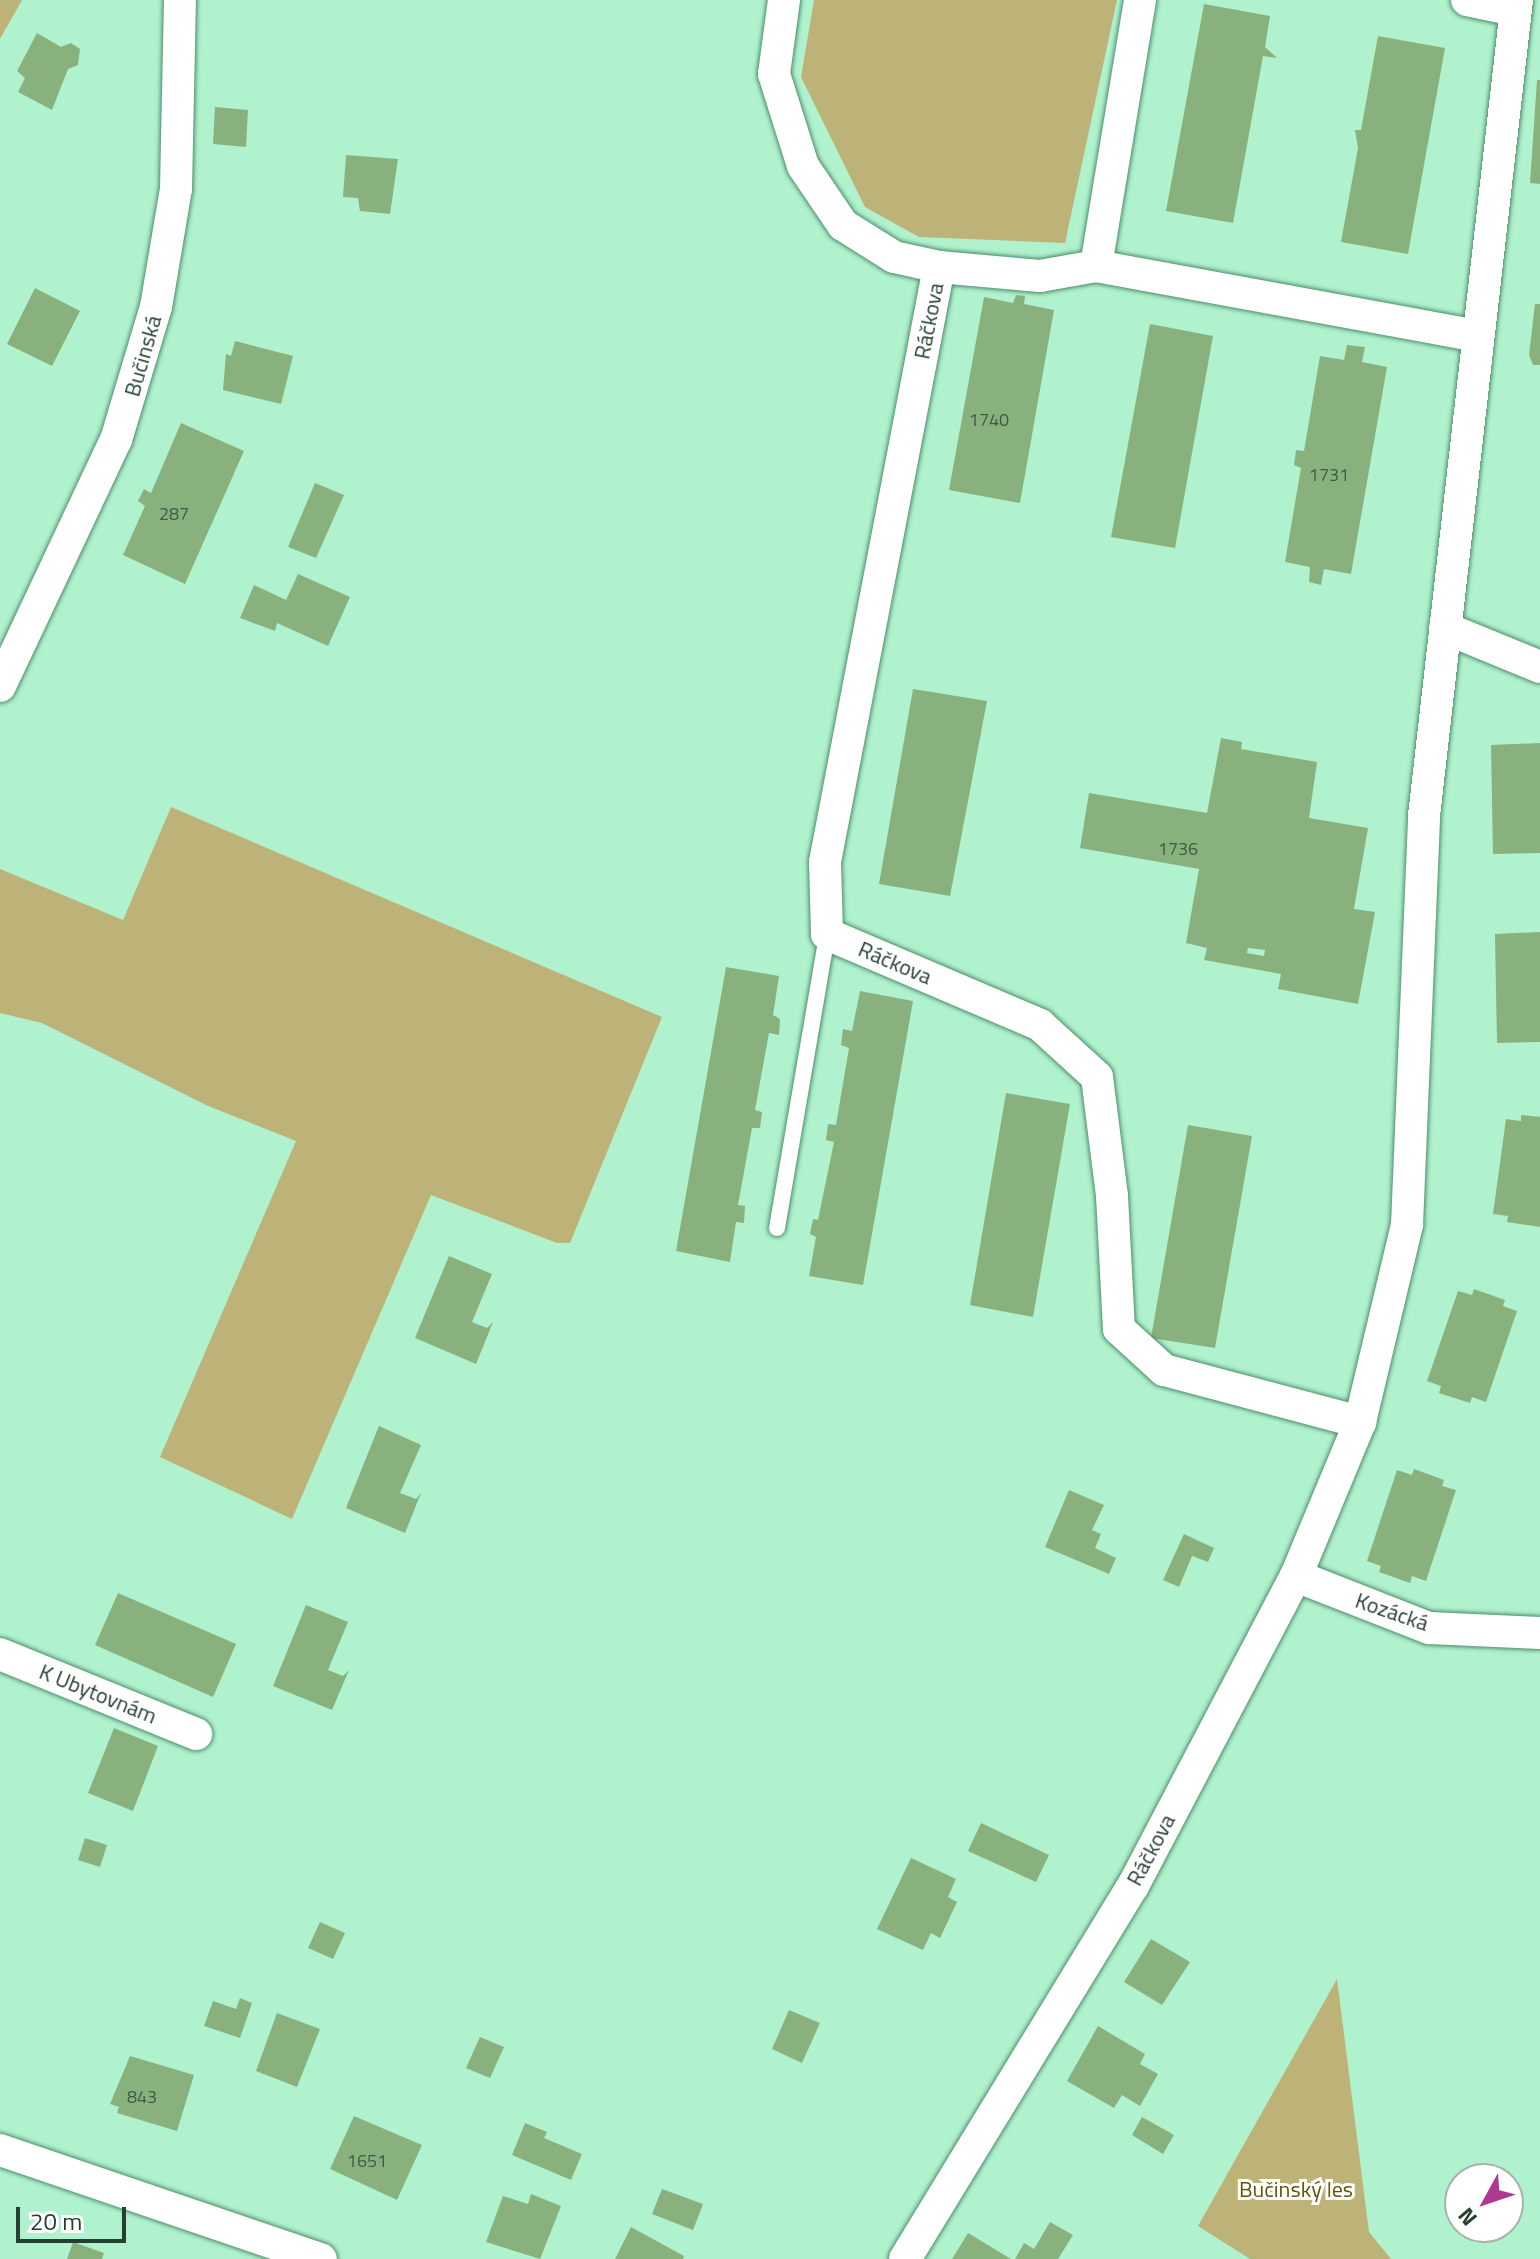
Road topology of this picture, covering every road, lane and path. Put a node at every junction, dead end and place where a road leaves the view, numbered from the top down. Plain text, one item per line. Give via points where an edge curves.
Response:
1 (180, 0) edge
2 (784, 0) edge
3 (1140, 0) edge
4 (1467, 0) edge
5 (1516, 5) edge
6 (1096, 266) junction
7 (939, 267) junction
8 (1478, 336) junction
9 (1445, 628) junction
10 (1540, 667) edge
11 (0, 686) edge
12 (827, 934) junction
13 (777, 1228) dead end
14 (1360, 1422) junction
15 (1296, 1576) junction
16 (1540, 1633) edge
17 (0, 1654) edge
18 (196, 1734) dead end
19 (0, 2150) edge
20 (321, 2259) edge
21 (905, 2259) edge

1 - 11 street, Bučinská via 176,189 153,319 116,440
2 - 7 street, Ráčkova via 774,74 803,166 855,233 894,257
3 - 6 street
4 - 5 street
5 - 8 street, Ráčkova
6 - 7 street, Ráčkova via 1040,276
6 - 8 street, Ráčkova
7 - 12 street, Ráčkova via 825,862
8 - 9 street, Ráčkova
9 - 10 street
9 - 14 street, Ráčkova via 1424,816 1407,1225
12 - 13 lane
12 - 14 street, Ráčkova via 1040,1025 1097,1077 1112,1196 1119,1329 1164,1370
14 - 15 street, Ráčkova
15 - 16 street, Kozácká via 1429,1628
15 - 21 street, Ráčkova via 1133,1886
17 - 18 street, K Ubytovnám
19 - 20 street

